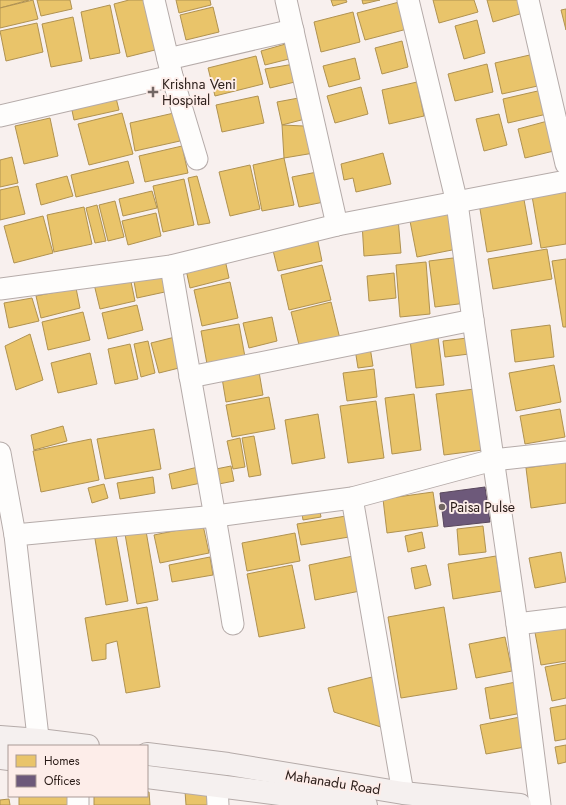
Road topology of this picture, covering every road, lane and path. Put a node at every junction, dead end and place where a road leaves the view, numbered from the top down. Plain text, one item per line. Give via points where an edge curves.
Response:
1 (154, 0) edge
2 (286, 0) edge
3 (408, 0) edge
4 (528, 0) edge
5 (293, 30) junction
6 (170, 67) junction
7 (0, 116) edge
8 (197, 159) dead end
9 (566, 164) edge
10 (566, 181) edge
11 (457, 202) junction
12 (337, 225) junction
13 (171, 266) junction
14 (0, 289) edge
15 (473, 320) junction
16 (190, 378) junction
17 (0, 452) edge
18 (566, 452) edge
19 (493, 460) junction
20 (352, 498) junction
21 (216, 516) junction
22 (14, 535) junction
23 (566, 618) edge
24 (233, 624) dead end
25 (517, 624) junction
26 (0, 737) edge
27 (39, 743) edge
28 (72, 745) edge
29 (148, 754) edge
30 (148, 776) edge
31 (403, 793) junction
32 (218, 795) edge
33 (366, 805) edge
34 (520, 805) edge
35 (540, 805) edge

1 - 6 street
2 - 5 street
3 - 11 street
4 - 9 street
5 - 6 street
5 - 12 street
6 - 7 street
6 - 8 street
10 - 11 street
11 - 12 street
11 - 15 street
12 - 13 street
13 - 14 street
13 - 16 street
15 - 16 street
15 - 19 street
16 - 21 street
17 - 22 street
18 - 19 street
19 - 20 street
19 - 25 street
20 - 21 street
20 - 31 street
21 - 22 street
21 - 24 street
22 - 27 street
23 - 25 street
25 - 35 street
26 - 27 street
27 - 28 street
29 - 31 street, Mahanadu Road via 228,764
30 - 32 street, Mahanadu Road
31 - 34 street, Mahanadu Road
32 - 33 street, Mahanadu Road

